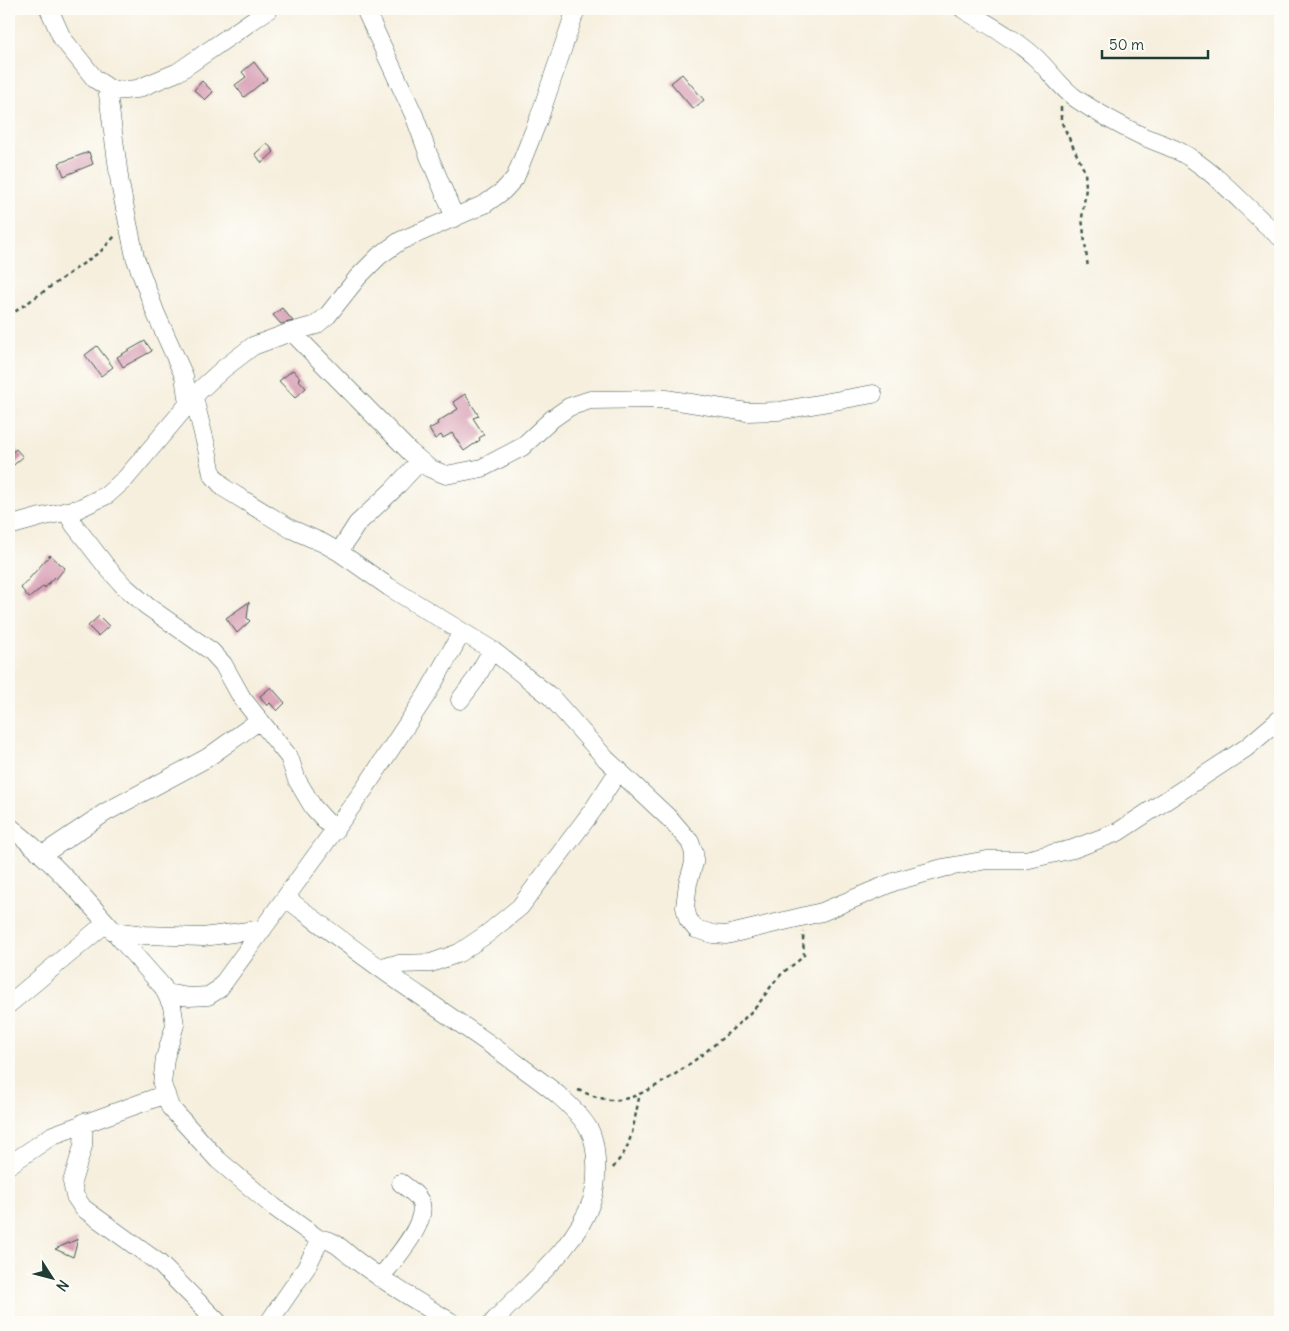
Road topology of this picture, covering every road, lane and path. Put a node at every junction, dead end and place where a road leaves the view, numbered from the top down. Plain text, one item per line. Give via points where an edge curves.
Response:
1 (49, 9) edge
2 (269, 9) edge
3 (365, 9) edge
4 (576, 9) edge
5 (963, 9) edge
6 (107, 87) junction
7 (1062, 88) junction
8 (455, 218) junction
9 (127, 221) junction
10 (1280, 237) edge
11 (1088, 268) dead end
12 (9, 316) edge
13 (292, 332) junction
14 (873, 394) dead end
15 (191, 401) junction
16 (420, 460) junction
17 (66, 511) junction
18 (9, 526) edge
19 (339, 552) junction
20 (462, 632) junction
21 (492, 650) junction
22 (460, 700) dead end
23 (1280, 719) edge
24 (260, 720) junction
25 (619, 770) junction
26 (9, 826) edge
27 (335, 831) junction
28 (42, 855) junction
29 (286, 898) junction
30 (816, 914) junction
31 (109, 927) junction
32 (263, 929) junction
33 (380, 967) junction
34 (166, 993) junction
35 (9, 1004) edge
36 (571, 1088) dead end
37 (640, 1093) junction
38 (166, 1094) junction
39 (84, 1122) junction
40 (9, 1165) edge
41 (401, 1182) dead end
42 (593, 1190) junction
43 (320, 1240) junction
44 (380, 1278) junction
45 (218, 1322) edge
46 (269, 1322) edge
47 (451, 1322) edge
48 (493, 1322) edge

1 - 6 street via 62,38 95,79
2 - 6 street via 178,72 136,89 113,91
3 - 8 street via 414,116
4 - 8 street via 515,178 504,191 485,204
5 - 7 street via 1017,42 1051,72
6 - 9 street
7 - 10 street via 1126,128 1188,156 1218,178
7 - 11 path via 1061,121 1085,172 1082,218
8 - 13 street via 400,241 358,277 328,315 316,325
9 - 12 path via 101,250
9 - 15 street via 135,257 184,376
13 - 15 street via 253,346 223,368
13 - 16 street
14 - 16 street via 779,411 748,412 666,399 590,400 569,407 522,447 482,468 446,475
15 - 17 street via 107,496
15 - 19 street via 212,474 224,488 291,529
16 - 19 street via 357,524
17 - 18 street
17 - 24 street via 123,585 211,651
19 - 20 street
20 - 21 street
20 - 27 street via 422,702
21 - 22 street
21 - 25 street via 551,697
23 - 30 street via 1246,748 1118,832 1073,849 1025,860 987,860 943,868 896,881
24 - 27 street via 289,757 297,780 313,806
24 - 28 street via 207,758 106,812
25 - 30 street via 690,842 694,863 685,907 688,919 696,929 726,935
25 - 33 street via 520,907 459,953 431,963
26 - 28 street
27 - 29 street
28 - 31 street via 73,884
29 - 32 street
29 - 33 street
30 - 37 path via 804,933 804,955 779,976 754,1009 699,1058
31 - 32 street via 145,935 203,937
31 - 34 street
31 - 35 street
32 - 34 street via 220,989 208,996
33 - 42 street via 543,1082 572,1109 589,1130 597,1156
34 - 38 street via 175,1025 164,1058 162,1084
36 - 37 path via 612,1100
37 - 42 path via 626,1150
38 - 39 street
38 - 43 street via 170,1107 218,1160
39 - 40 street via 53,1134
39 - 45 street via 83,1146 72,1182 75,1196 83,1208 159,1263
41 - 44 street via 419,1198 423,1214 413,1234
42 - 48 street via 593,1198 580,1227
43 - 44 street via 332,1242
43 - 46 street via 306,1268
44 - 47 street

